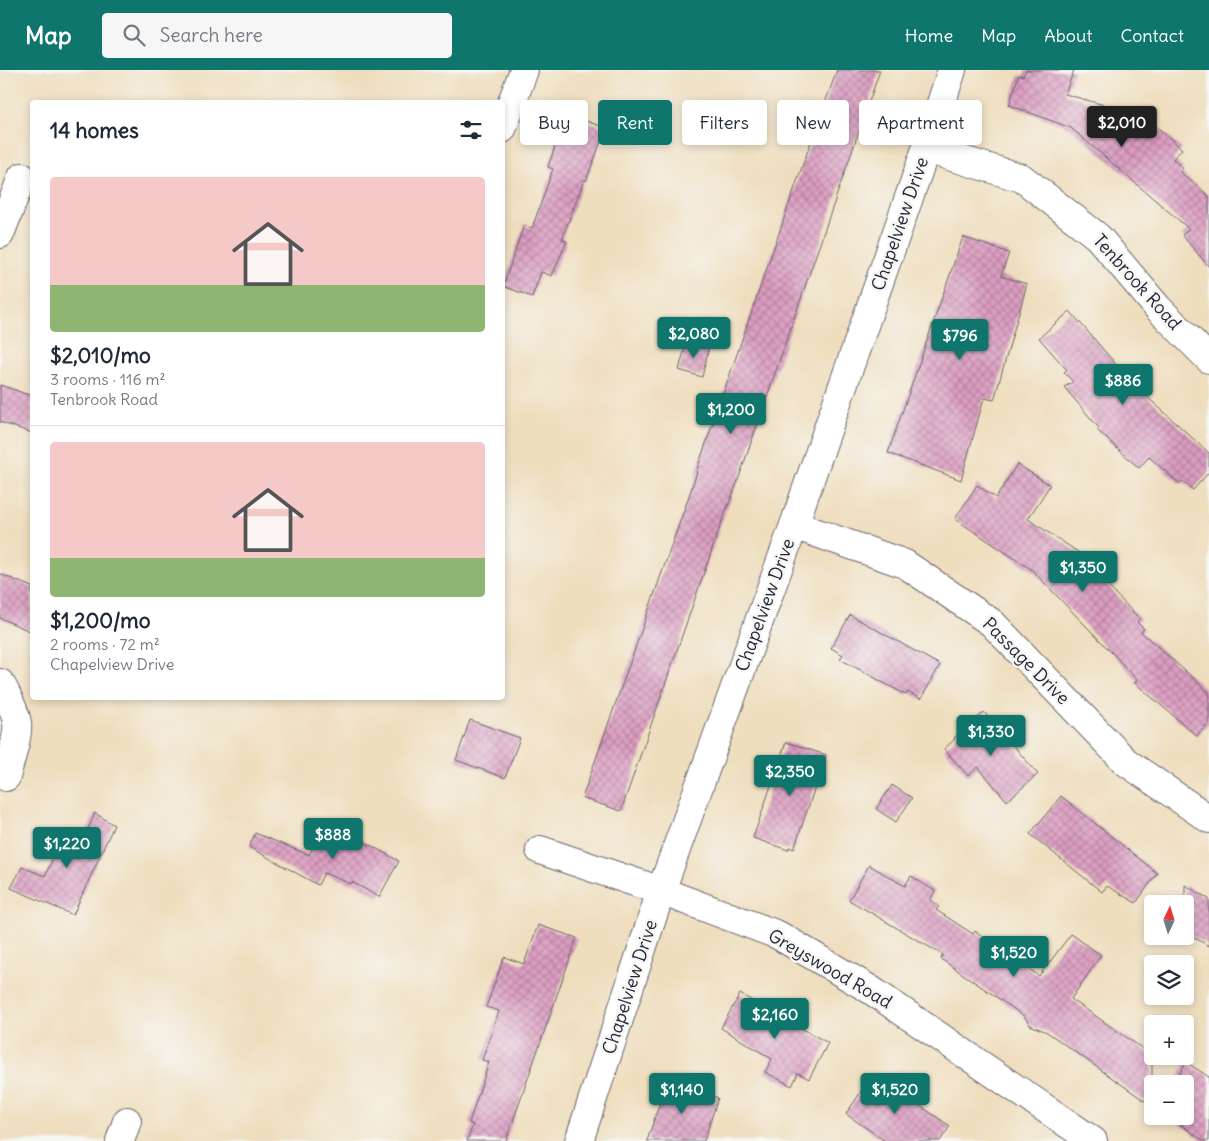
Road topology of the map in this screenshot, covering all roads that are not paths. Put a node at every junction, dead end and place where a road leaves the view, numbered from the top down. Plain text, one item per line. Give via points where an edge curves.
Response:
1 (523, 70) edge
2 (952, 70) edge
3 (505, 121) edge
4 (926, 149) junction
5 (22, 177) dead end
6 (0, 234) edge
7 (1209, 359) edge
8 (794, 525) junction
9 (0, 683) edge
10 (6, 777) dead end
11 (1209, 820) edge
12 (540, 850) dead end
13 (662, 891) junction
14 (578, 1141) edge
15 (1093, 1141) edge

1 - 3 street
2 - 4 street, Chapelview Drive
4 - 7 street, Tenbrook Road via 1022,178 1098,237 1158,308
4 - 8 street, Chapelview Drive
5 - 6 street
8 - 11 street, Passage Drive via 904,564 992,623 1126,762
8 - 13 street, Chapelview Drive
9 - 10 street via 17,723
12 - 13 street, Greyswood Road
13 - 14 street, Chapelview Drive
13 - 15 street, Greyswood Road via 778,935 871,990

